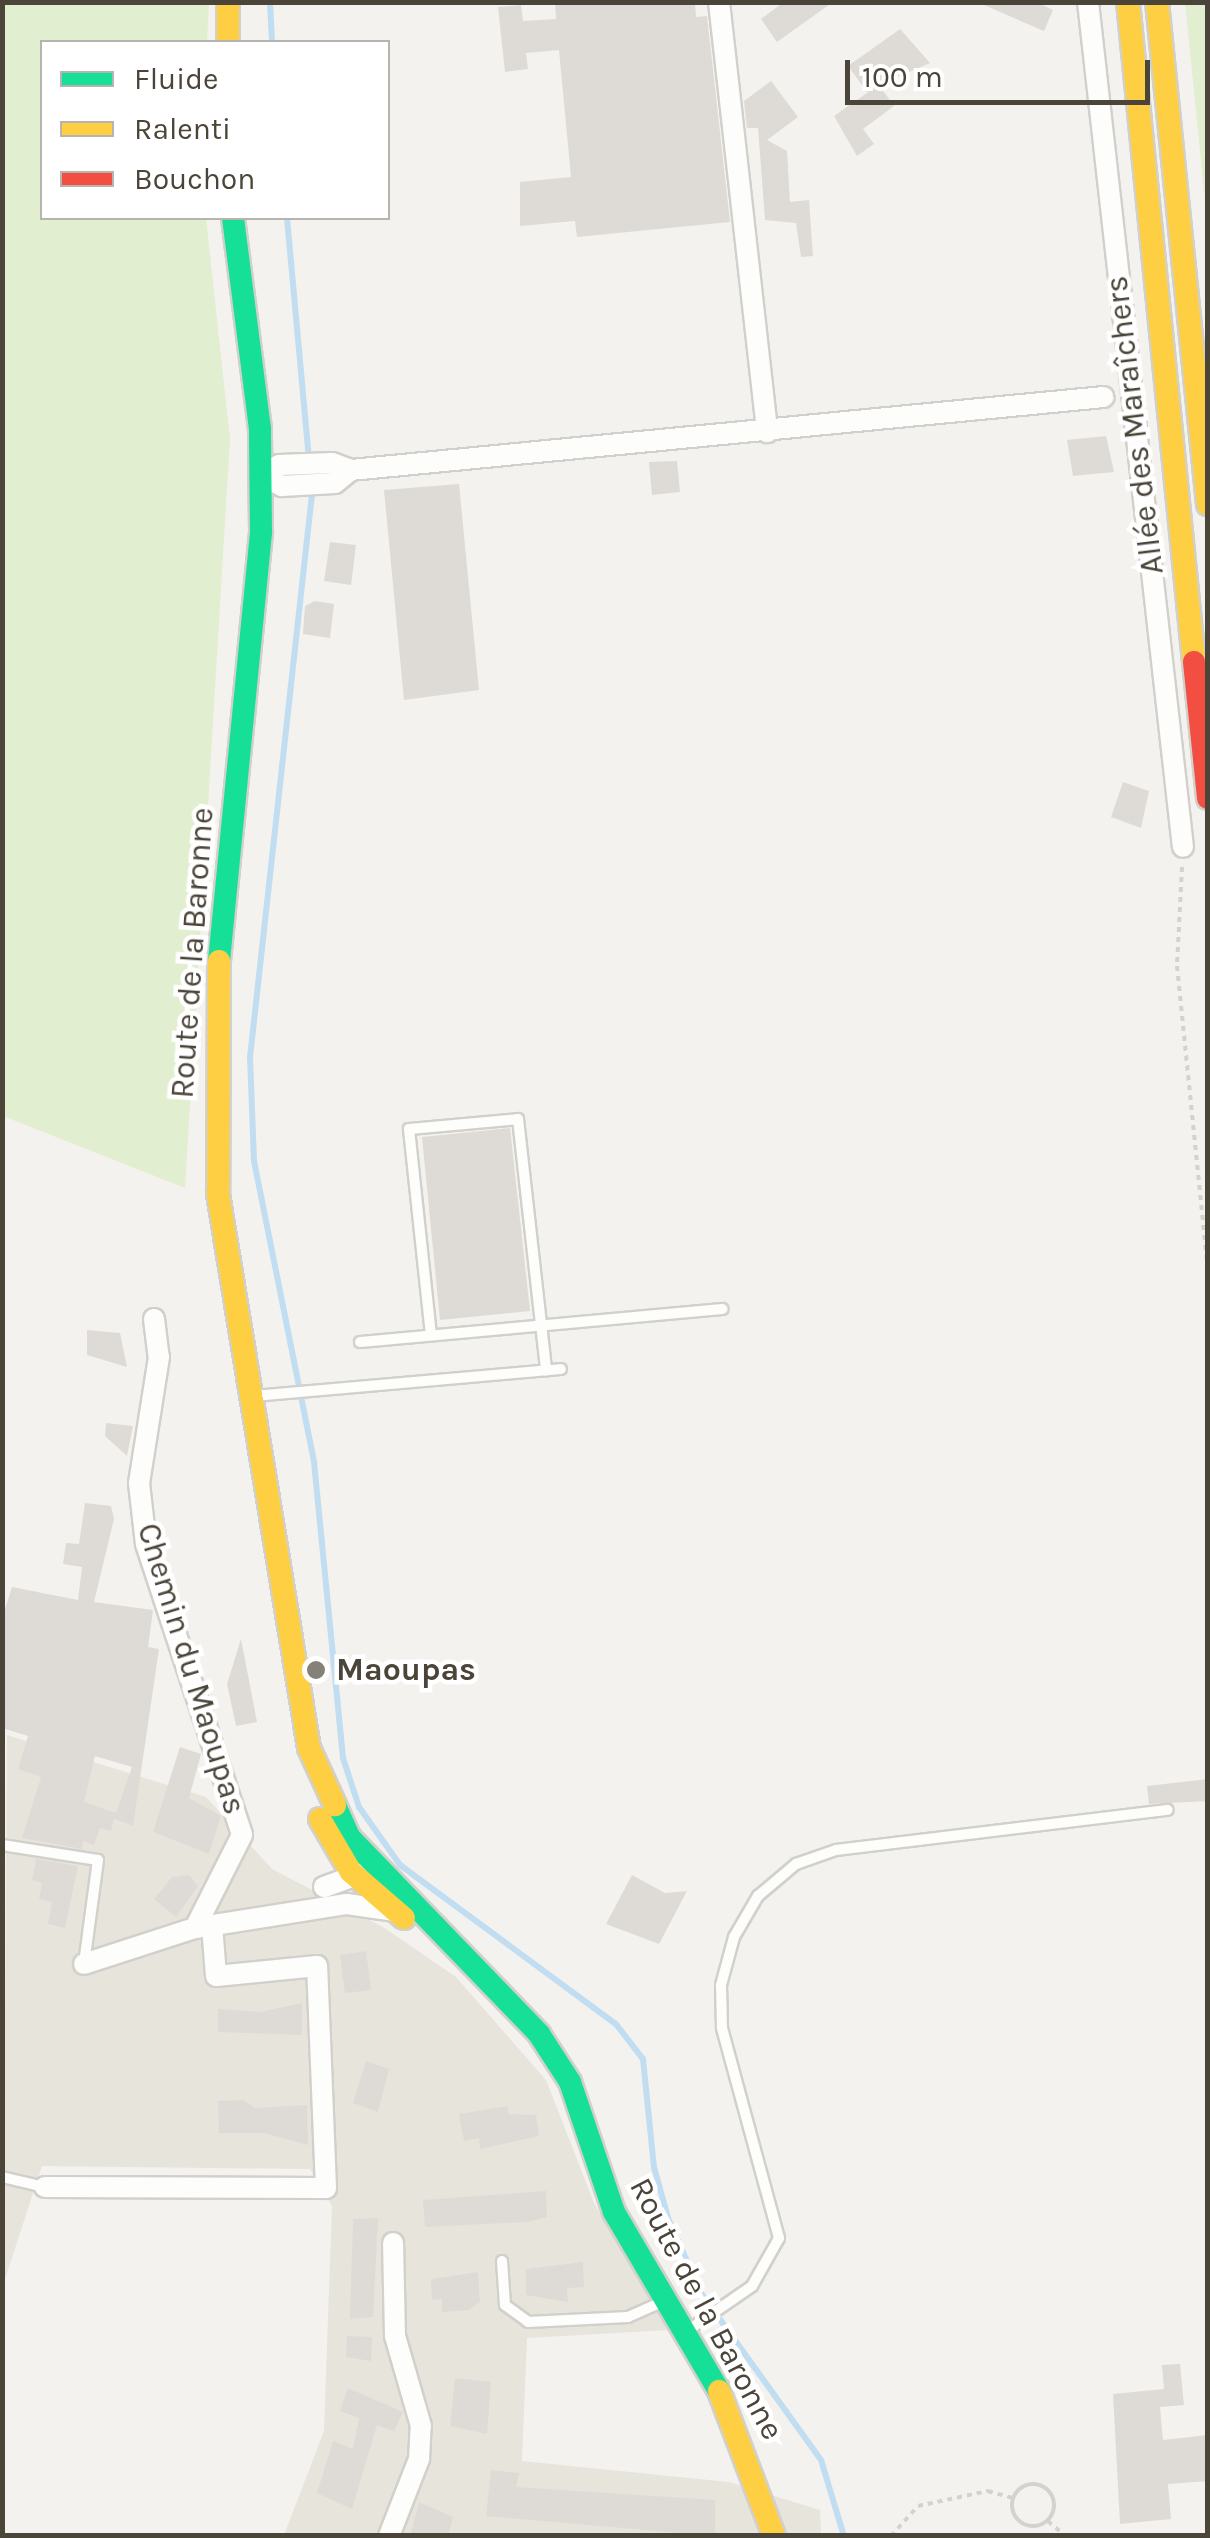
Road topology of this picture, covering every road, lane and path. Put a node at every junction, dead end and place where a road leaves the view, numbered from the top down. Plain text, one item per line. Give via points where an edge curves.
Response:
1 (228, 2) edge
2 (719, 2) edge
3 (1088, 2) edge
4 (1128, 2) edge
5 (1157, 2) edge
6 (228, 40) edge
7 (233, 220) edge
8 (1103, 398) dead end
9 (767, 432) junction
10 (262, 476) junction
11 (1208, 504) edge
12 (1208, 798) edge
13 (1183, 847) joint
14 (1208, 1270) edge
15 (723, 1309) dead end
16 (154, 1319) dead end
17 (541, 1325) junction
18 (432, 1334) junction
19 (360, 1342) dead end
20 (561, 1369) dead end
21 (546, 1370) junction
22 (250, 1396) junction
23 (309, 1748) junction
24 (1168, 1810) dead end
25 (328, 1838) junction
26 (2, 1845) edge
27 (358, 1846) junction
28 (356, 1874) junction
29 (324, 1886) junction
30 (347, 1904) junction
31 (406, 1910) junction
32 (298, 1911) junction
33 (203, 1926) junction
34 (84, 1964) joint
35 (2, 2178) edge
36 (46, 2187) joint
37 (393, 2243) dead end
38 (502, 2261) dead end
39 (668, 2300) junction
40 (696, 2324) junction
41 (1012, 2498) junction
42 (1048, 2521) junction
43 (389, 2536) edge
44 (774, 2536) edge
45 (891, 2536) edge
46 (1066, 2536) edge

1 - 6 main road
2 - 9 street
3 - 13 street, Allée des Maraîchers
4 - 12 main road
5 - 11 main road
7 - 10 main road, Route de la Baronne
8 - 9 street
9 - 10 street via 351,470 335,483 282,486
10 - 22 main road, Route de la Baronne via 214,1026 218,1194
13 - 14 path via 1177,966
15 - 17 lane
16 - 33 street, Chemin du Maoupas via 159,1357 140,1483 146,1544 242,1835
17 - 18 lane
17 - 18 lane via 518,1119 409,1129
17 - 21 lane
18 - 19 lane
20 - 21 lane
21 - 22 lane
22 - 23 main road, Route de la Baronne
23 - 25 main road, Route de la Baronne via 315,1804
23 - 27 main road, Route de la Baronne via 326,1801
24 - 40 lane via 836,1850 796,1864 758,1896 734,1936 721,1986 722,2028 779,2238 752,2286
25 - 28 main road, Route de la Baronne
25 - 29 street
26 - 34 lane via 98,1860
27 - 28 street
27 - 31 main road, Route de la Baronne
28 - 29 street
28 - 30 street
28 - 31 main road, Route de la Baronne
29 - 32 street
30 - 31 street
30 - 32 street
31 - 39 main road, Route de la Baronne via 538,2034 570,2082 614,2212
32 - 33 street
33 - 34 street
33 - 36 street via 216,1976 317,1966 326,2188
35 - 36 lane
37 - 43 street via 395,2336 421,2426 419,2459
38 - 39 lane via 505,2304 528,2322 628,2317
39 - 40 main road, Route de la Baronne
40 - 44 main road, Route de la Baronne
41 - 42 path via 1021,2524
41 - 42 path via 1022,2487 1042,2486 1054,2502
41 - 45 path via 950,2496 918,2506
42 - 46 path

